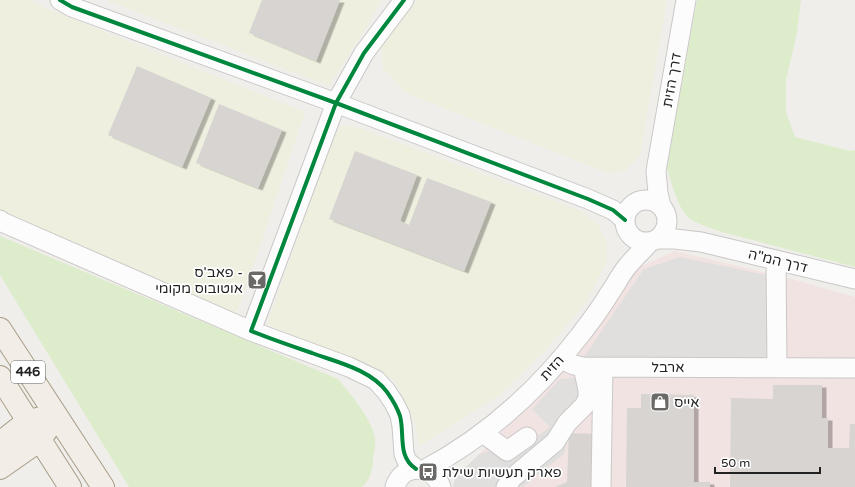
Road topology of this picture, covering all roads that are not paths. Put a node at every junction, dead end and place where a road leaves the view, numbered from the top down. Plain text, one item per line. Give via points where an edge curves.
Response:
1 (60, 0) edge
2 (404, 0) edge
3 (686, 0) edge
4 (336, 103) junction
5 (658, 159) junction
6 (588, 199) junction
7 (636, 203) junction
8 (664, 213) junction
9 (0, 220) edge
10 (625, 223) junction
11 (654, 240) junction
12 (701, 242) junction
13 (776, 260) junction
14 (855, 280) edge
15 (616, 284) junction
16 (0, 329) edge
17 (251, 331) junction
18 (561, 359) junction
19 (583, 367) junction
20 (603, 367) junction
21 (777, 368) junction
22 (855, 368) edge
23 (0, 377) edge
24 (57, 415) junction
25 (28, 421) junction
26 (479, 436) junction
27 (527, 437) dead end
28 (40, 440) junction
29 (0, 442) edge
30 (403, 446) junction
31 (0, 468) edge
32 (420, 469) junction
33 (396, 484) edge
34 (70, 487) edge
35 (103, 487) edge
36 (441, 487) edge
37 (506, 487) edge
38 (601, 487) edge

1 - 4 street via 72,7
2 - 4 street via 364,53
3 - 5 street, דרך הזית
4 - 6 street
4 - 17 street
5 - 7 street, דרך הזית via 645,190
5 - 8 street, דרך הזית via 657,182
6 - 7 street via 612,204
6 - 10 street via 613,210
7 - 8 street via 648,200 655,202
7 - 10 street via 629,209
8 - 11 street via 666,227 663,234
8 - 12 street, דרך המ"ה via 683,234
9 - 17 street
10 - 11 street via 632,238 643,242
10 - 15 street, הזית via 626,237
11 - 12 street, דרך המ"ה via 674,238
11 - 15 street, הזית via 625,269
12 - 13 street, דרך המ"ה
13 - 14 street, דרך המ"ה
13 - 21 street
15 - 18 street, הזית
16 - 24 main road, 446
17 - 30 street via 349,367 376,380 386,390 400,415
18 - 19 street, ארבל
18 - 26 street, הזית via 541,381
19 - 20 street, ארבל
19 - 37 street via 588,390 584,406 567,423 555,442 512,478
20 - 21 street, ארבל
20 - 38 street
21 - 22 street, ארבל
23 - 25 main road, 446
24 - 25 main road
24 - 28 main road
24 - 35 main road, 446
25 - 28 main road, 446
25 - 29 main road
26 - 27 street via 507,451
26 - 32 street, הזית via 456,452
26 - 36 street, הזית via 452,464
28 - 31 main road
28 - 34 main road, 446
30 - 32 street via 407,461
30 - 33 street via 403,464
32 - 33 street, הזית via 406,472
32 - 36 street via 432,473

